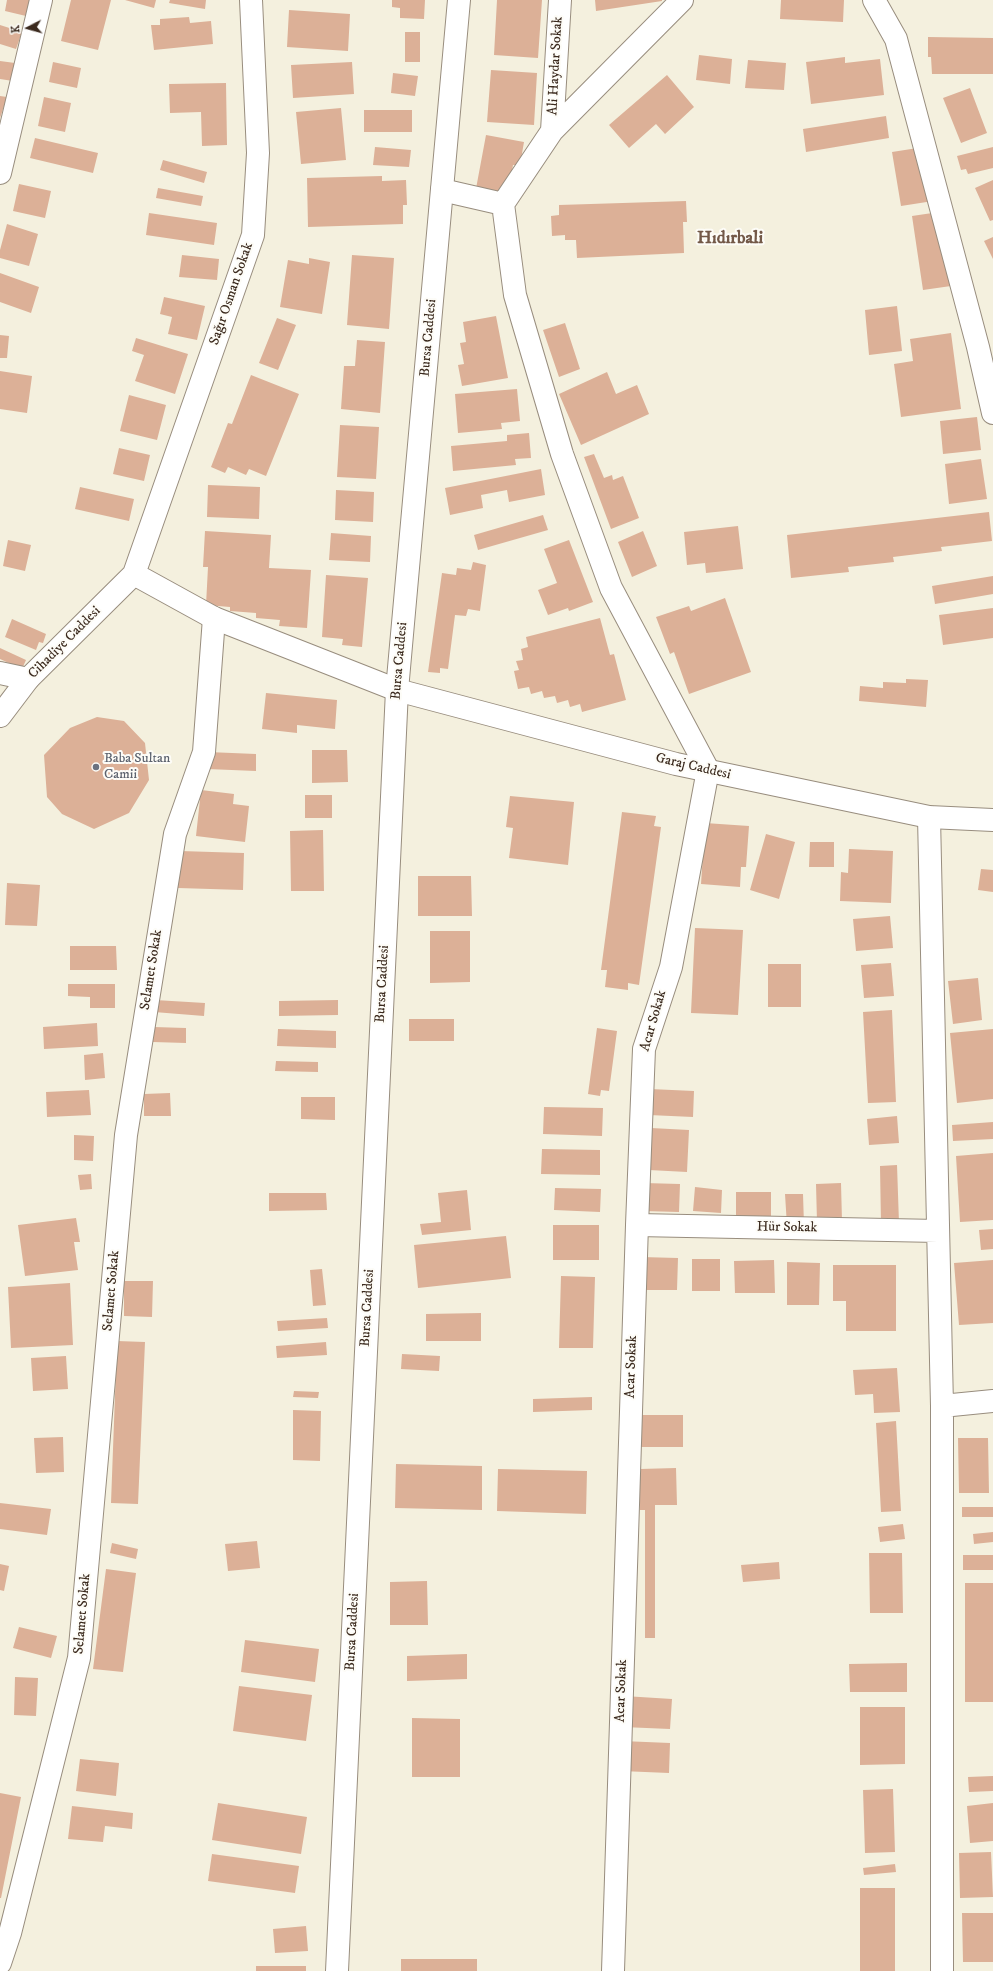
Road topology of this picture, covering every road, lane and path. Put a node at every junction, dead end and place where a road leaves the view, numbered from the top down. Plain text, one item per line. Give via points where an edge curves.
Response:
1 (41, 0) edge
2 (251, 0) edge
3 (459, 0) edge
4 (560, 0) edge
5 (682, 0) edge
6 (874, 0) edge
7 (552, 131) junction
8 (0, 173) edge
9 (442, 190) junction
10 (504, 204) junction
11 (985, 342) edge
12 (993, 413) edge
13 (134, 574) junction
14 (214, 618) junction
15 (0, 673) edge
16 (28, 679) junction
17 (397, 690) junction
18 (0, 716) edge
19 (708, 770) junction
20 (929, 817) junction
21 (993, 820) edge
22 (637, 1225) junction
23 (938, 1231) junction
24 (993, 1401) edge
25 (942, 1406) junction
26 (5, 1932) edge
27 (0, 1963) edge
28 (337, 1971) edge
29 (613, 1971) edge
30 (942, 1971) edge

1 - 8 street
2 - 13 street, Sağır Osman Sokak via 258,152 253,235
3 - 9 street, Bursa Caddesi
4 - 7 street, Ali Haydar Sokak
5 - 7 street
6 - 11 street via 896,39
7 - 10 street
9 - 10 street
9 - 17 street, Bursa Caddesi
10 - 19 street via 515,295 562,454 611,588
11 - 12 street
13 - 14 street, Garaj Caddesi
13 - 16 street, Cihadiye Caddesi
14 - 17 street, Garaj Caddesi
14 - 26 street, Selamet Sokak via 204,752 175,834 126,1135 79,1658
15 - 16 street
16 - 18 street, Cihadiye Caddesi
17 - 19 street, Garaj Caddesi
17 - 28 street, Bursa Caddesi
19 - 20 street, Garaj Caddesi
19 - 22 street, Acar Sokak via 671,967 644,1049
20 - 21 street, Garaj Caddesi
20 - 23 street
22 - 23 street, Hür Sokak
22 - 29 street, Acar Sokak
23 - 25 street
24 - 25 street
25 - 30 street
26 - 27 street, Selamet Sokak

